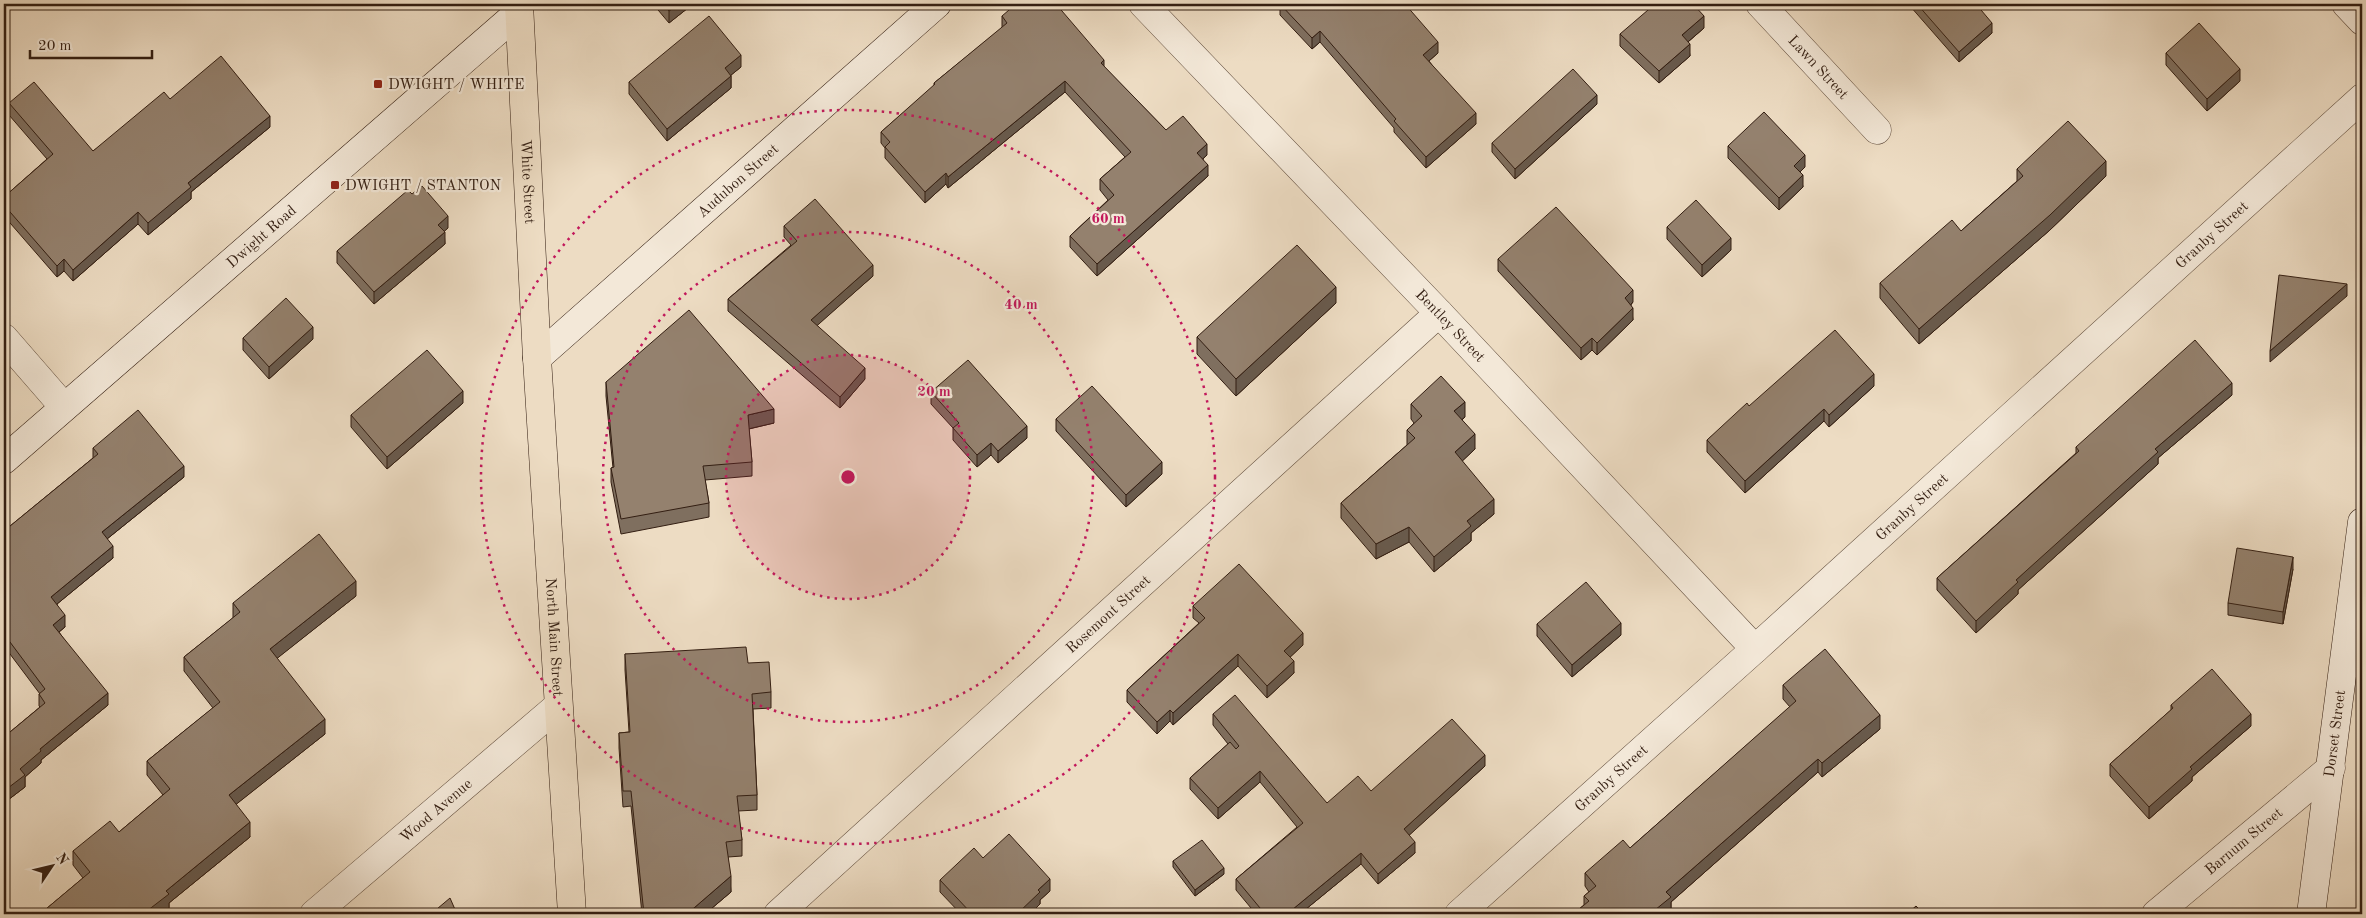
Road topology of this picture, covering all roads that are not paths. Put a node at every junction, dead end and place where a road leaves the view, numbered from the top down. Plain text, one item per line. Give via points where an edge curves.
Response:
1 (936, 4) edge
2 (1142, 4) edge
3 (1760, 4) edge
4 (2346, 4) edge
5 (519, 8) edge
6 (2362, 20) edge
7 (2362, 98) edge
8 (1877, 130) dead end
9 (1439, 313) junction
10 (4, 338) edge
11 (537, 358) junction
12 (64, 407) junction
13 (4, 460) edge
14 (2362, 522) edge
15 (1755, 649) junction
16 (558, 706) junction
17 (2331, 768) junction
18 (314, 914) edge
19 (572, 914) edge
20 (778, 914) edge
21 (1459, 914) edge
22 (2156, 914) edge
23 (2311, 914) edge

1 - 11 street, Audubon Street
2 - 9 street, Bentley Street
3 - 8 street, Lawn Street
4 - 6 street
5 - 11 main road, White Street
5 - 12 street, Dwight Road
7 - 15 street, Granby Street
9 - 15 street, Bentley Street
9 - 20 street, Rosemont Street
10 - 12 street
11 - 16 main road, North Main Street
12 - 13 street, Dwight Road
14 - 17 street, Dorset Street
15 - 21 street, Granby Street
16 - 18 street, Wood Avenue
16 - 19 main road, North Main Street
17 - 22 street, Barnum Street
17 - 23 street, Dorset Street

